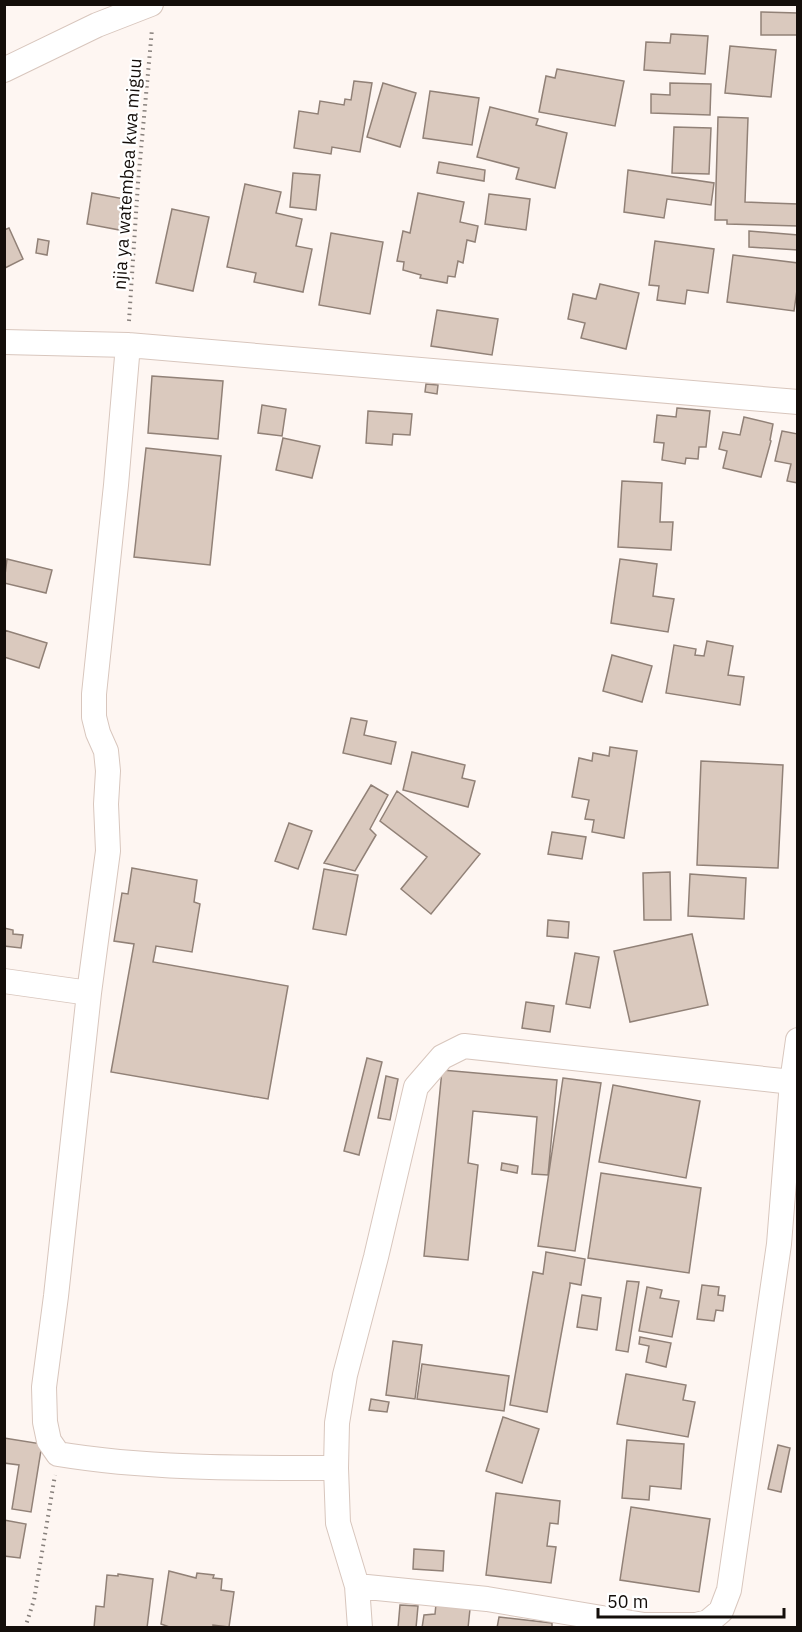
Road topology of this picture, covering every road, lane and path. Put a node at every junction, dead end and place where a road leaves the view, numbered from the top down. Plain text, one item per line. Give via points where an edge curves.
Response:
1 (151, 4) edge
2 (152, 28) dead end
3 (4, 70) edge
4 (4, 342) edge
5 (128, 345) junction
6 (798, 402) edge
7 (4, 981) edge
8 (89, 993) junction
9 (798, 1040) edge
10 (792, 1082) junction
11 (788, 1246) edge
12 (58, 1454) junction
13 (336, 1468) junction
14 (357, 1587) junction
15 (25, 1628) edge
16 (360, 1628) edge

1 - 3 street
2 - 5 path, njia ya watembea kwa miguu
4 - 5 street
5 - 6 street
5 - 8 street via 94,694 94,717 108,771 108,851
7 - 8 street
8 - 12 street via 44,1387 45,1422 49,1441
9 - 10 street
10 - 11 street
10 - 13 street via 492,1047 464,1046 442,1057 416,1087 345,1376 336,1423
11 - 14 street via 729,1590 721,1611 708,1622 644,1625 487,1599
12 - 13 street via 170,1466
12 - 15 path via 34,1600
13 - 14 street via 338,1523
14 - 16 street

